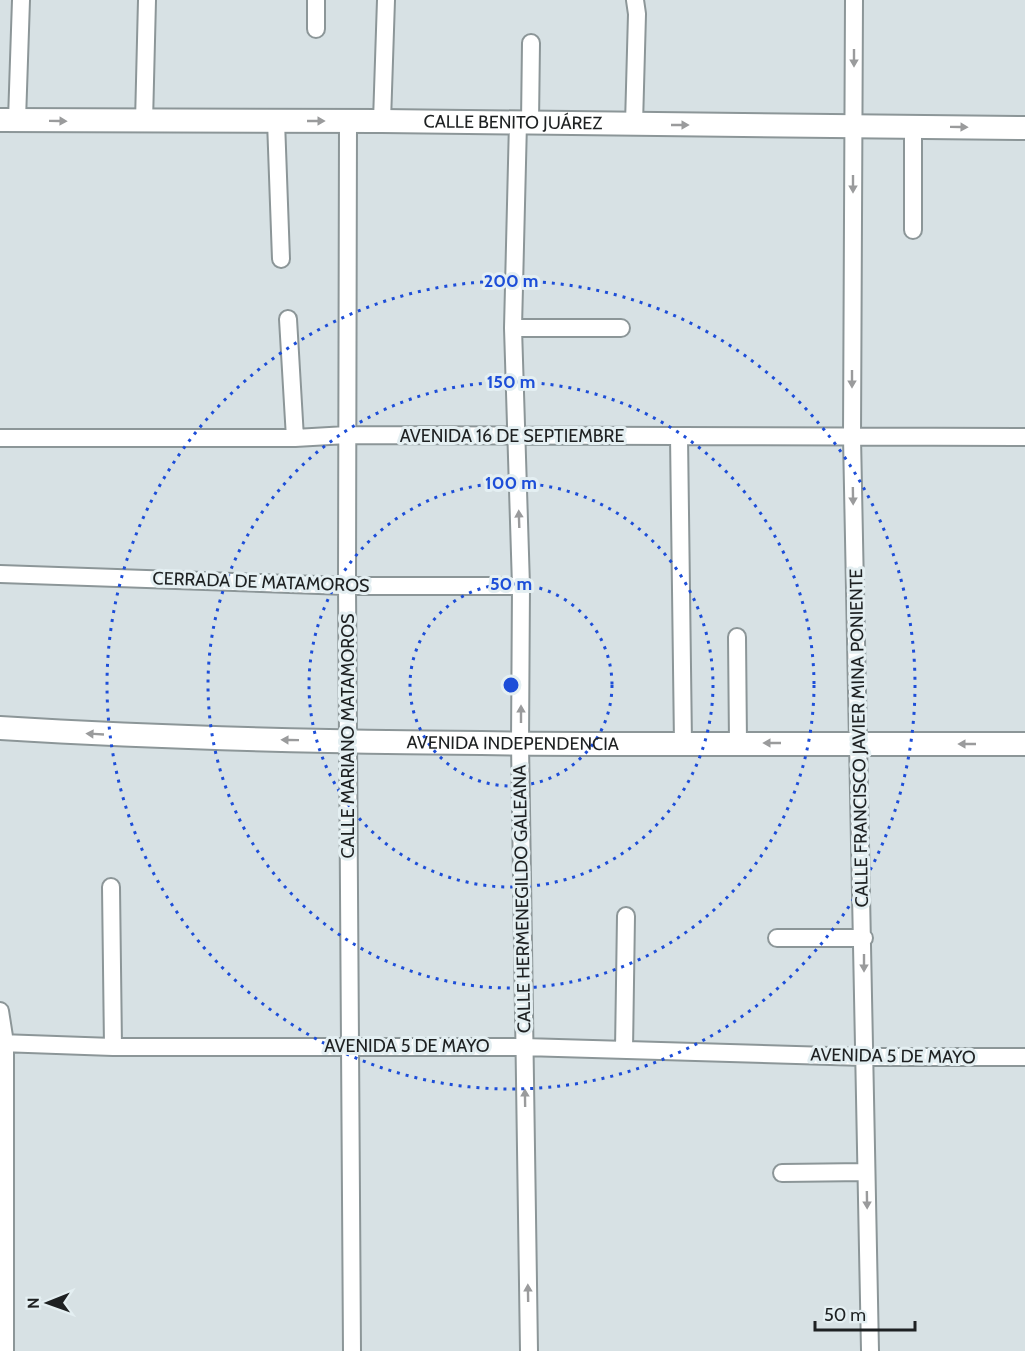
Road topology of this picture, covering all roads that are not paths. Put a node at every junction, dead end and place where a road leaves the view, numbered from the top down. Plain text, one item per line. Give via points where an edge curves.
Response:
1 (21, 0) edge
2 (147, 0) edge
3 (316, 0) edge
4 (386, 0) edge
5 (635, 0) edge
6 (854, 0) edge
7 (316, 29) dead end
8 (531, 43) dead end
9 (9, 120) edge
10 (276, 121) junction
11 (348, 121) junction
12 (382, 121) junction
13 (144, 122) junction
14 (524, 122) junction
15 (634, 124) junction
16 (853, 126) junction
17 (913, 126) junction
18 (1025, 128) edge
19 (913, 230) dead end
20 (281, 260) dead end
21 (288, 319) dead end
22 (513, 328) junction
23 (621, 328) dead end
24 (346, 435) junction
25 (516, 436) junction
26 (679, 436) junction
27 (852, 437) junction
28 (1025, 437) edge
29 (0, 438) edge
30 (295, 438) junction
31 (0, 573) edge
32 (347, 586) junction
33 (521, 586) junction
34 (737, 637) dead end
35 (0, 728) edge
36 (348, 741) junction
37 (858, 742) junction
38 (520, 743) junction
39 (738, 743) junction
40 (683, 744) junction
41 (1025, 744) edge
42 (111, 886) dead end
43 (626, 916) dead end
44 (777, 938) dead end
45 (864, 938) junction
46 (0, 1011) edge
47 (3, 1043) edge
48 (350, 1045) junction
49 (112, 1047) junction
50 (524, 1047) junction
51 (624, 1050) junction
52 (864, 1057) junction
53 (1025, 1057) edge
54 (866, 1172) junction
55 (782, 1173) dead end
56 (3, 1228) edge
57 (4, 1343) edge
58 (352, 1351) edge
59 (529, 1351) edge
60 (870, 1351) edge

1 - 9 street
2 - 13 street
3 - 7 street
4 - 12 street
5 - 15 street
6 -> 16 street, CALLE FRANCISCO JAVIER MINA PONIENTE
8 - 14 street, CALLE HERMENEGILDO GALEANA
9 -> 13 main road, CALLE BENITO JUÁREZ
10 -> 11 main road, CALLE BENITO JUÁREZ
10 - 13 main road, CALLE BENITO JUÁREZ
10 - 20 street
11 - 12 main road, CALLE BENITO JUÁREZ
11 - 24 street, CALLE MARIANO MATAMOROS
12 - 14 main road, CALLE BENITO JUÁREZ
14 - 15 main road, CALLE BENITO JUÁREZ
14 - 22 street, CALLE HERMENEGILDO GALEANA
15 -> 16 main road, CALLE BENITO JUÁREZ
16 - 17 main road, CALLE BENITO JUÁREZ
16 -> 27 street, CALLE FRANCISCO JAVIER MINA PONIENTE
17 -> 18 main road, CALLE BENITO JUÁREZ
17 - 19 street
21 - 30 street
22 - 23 street
22 - 25 street, CALLE HERMENEGILDO GALEANA
24 - 25 street, AVENIDA 16 DE SEPTIEMBRE
24 - 30 street, AVENIDA 16 DE SEPTIEMBRE
24 - 32 street, CALLE MARIANO MATAMOROS
25 - 26 street, AVENIDA 16 DE SEPTIEMBRE
33 -> 25 street, CALLE HERMENEGILDO GALEANA
26 - 27 street, AVENIDA 16 DE SEPTIEMBRE
26 - 40 street
27 - 28 street, AVENIDA 16 DE SEPTIEMBRE
27 -> 37 street, CALLE FRANCISCO JAVIER MINA PONIENTE
29 - 30 street, AVENIDA 16 DE SEPTIEMBRE
31 - 32 street, CERRADA DE MATAMOROS
32 - 33 street, CERRADA DE MATAMOROS
32 - 36 street, CALLE MARIANO MATAMOROS
38 -> 33 street, CALLE HERMENEGILDO GALEANA
34 - 39 street
36 -> 35 main road, AVENIDA INDEPENDENCIA via 155,737
36 - 38 main road, AVENIDA INDEPENDENCIA
36 - 48 street, CALLE MARIANO MATAMOROS
37 -> 39 main road, AVENIDA INDEPENDENCIA
41 -> 37 main road, AVENIDA INDEPENDENCIA
37 - 45 street, CALLE FRANCISCO JAVIER MINA PONIENTE
38 - 40 main road, AVENIDA INDEPENDENCIA
38 - 50 street, CALLE HERMENEGILDO GALEANA
39 - 40 main road, AVENIDA INDEPENDENCIA
42 - 49 street
43 - 51 street
44 - 45 street
45 -> 52 street, CALLE FRANCISCO JAVIER MINA PONIENTE
46 - 47 street
47 - 49 street, AVENIDA 5 DE MAYO
47 - 56 street
48 - 49 street, AVENIDA 5 DE MAYO
48 - 50 street, AVENIDA 5 DE MAYO
48 - 58 street, CALLE MARIANO MATAMOROS
50 - 51 street, AVENIDA 5 DE MAYO
59 -> 50 street, CALLE HERMENEGILDO GALEANA
51 - 52 street, AVENIDA 5 DE MAYO
52 - 53 street, AVENIDA 5 DE MAYO
52 - 54 street, CALLE FRANCISCO JAVIER MINA PONIENTE
54 - 55 street
54 -> 60 street, CALLE FRANCISCO JAVIER MINA PONIENTE
56 - 57 street

